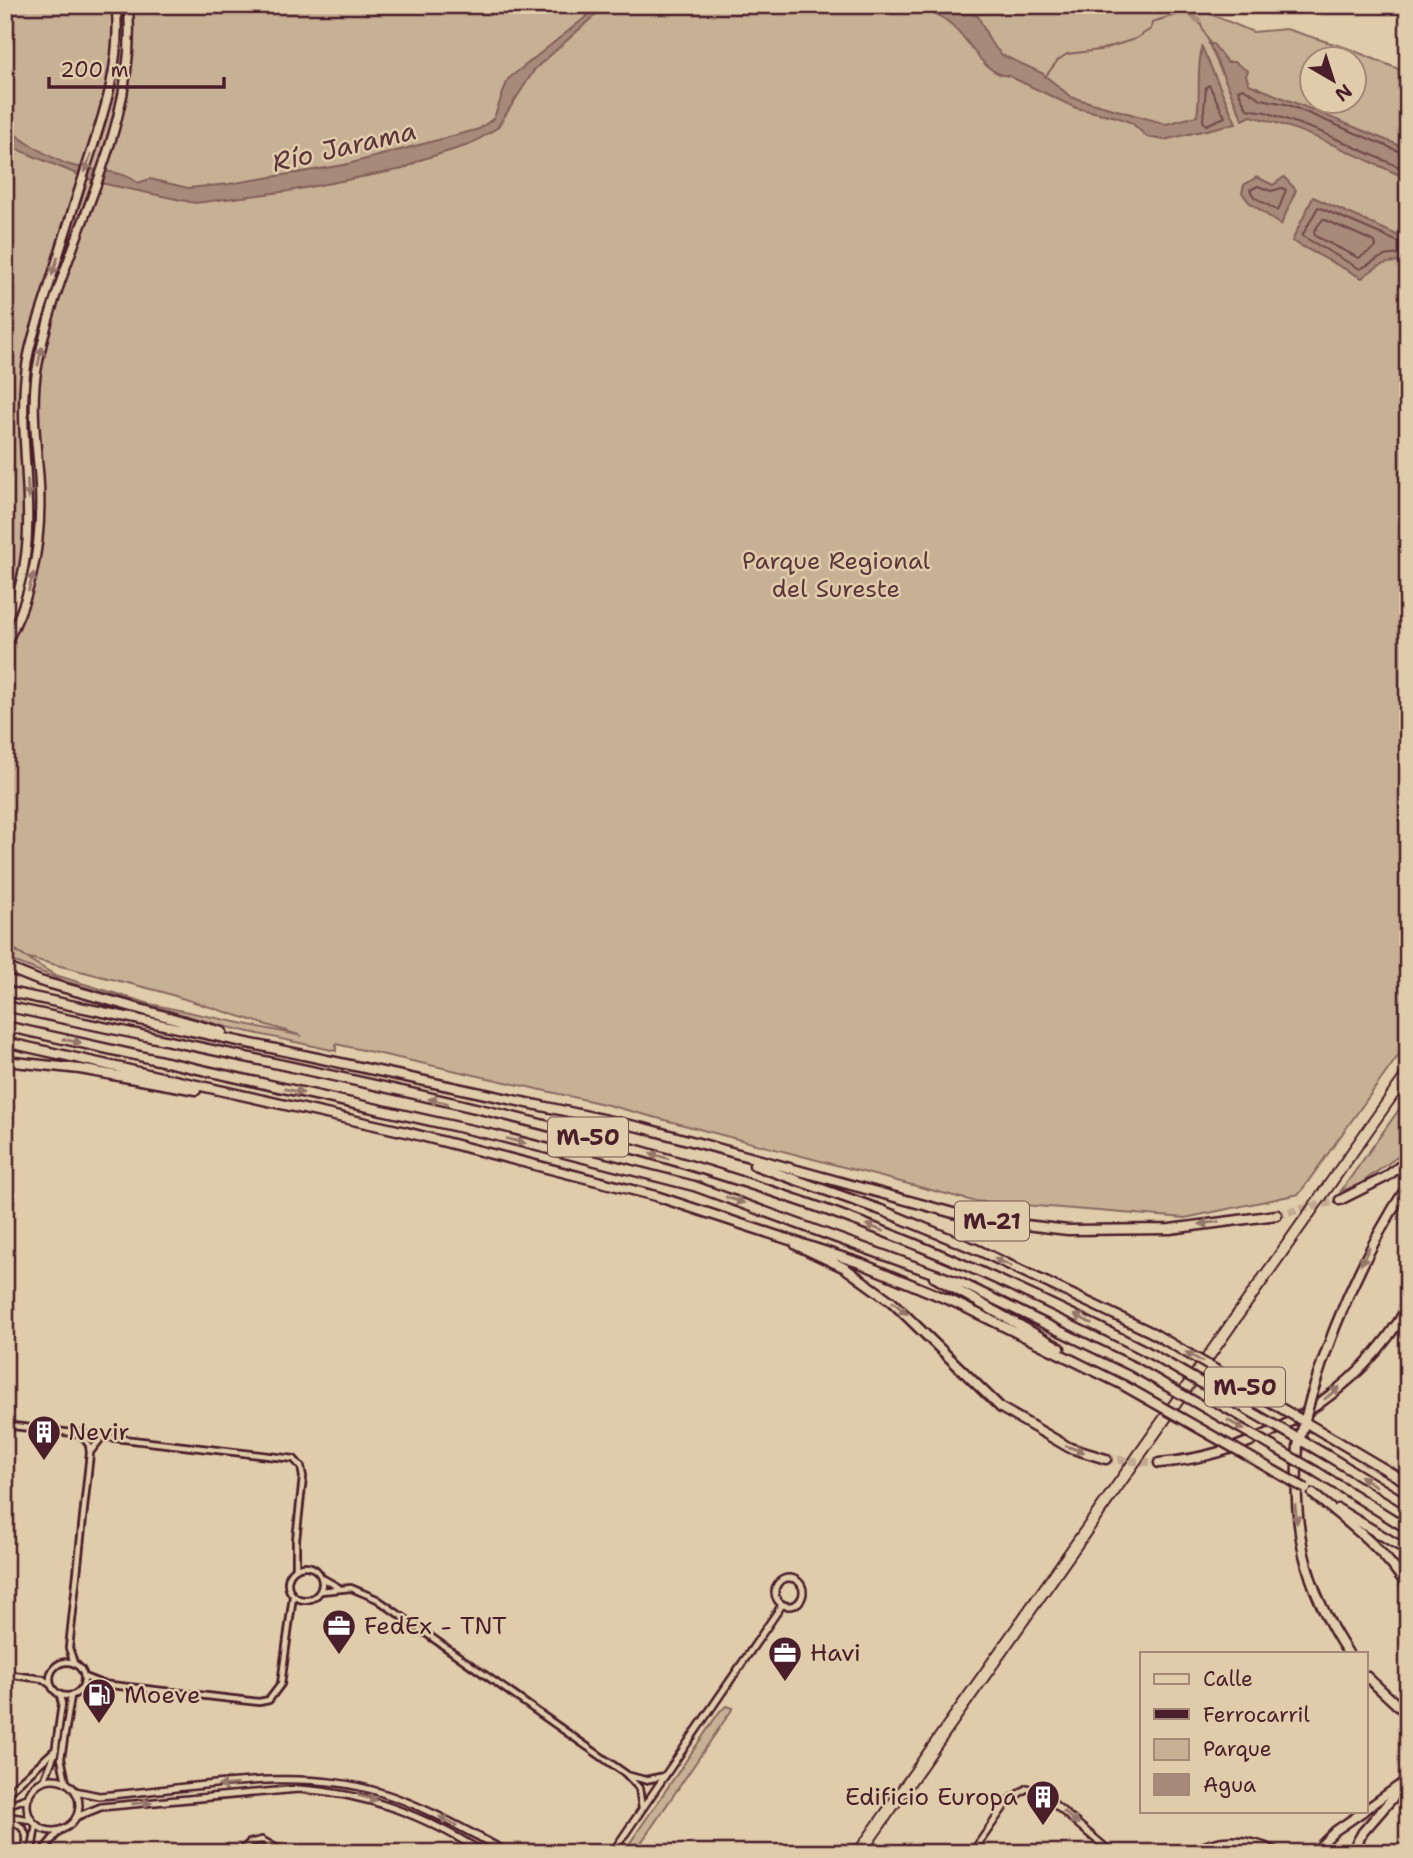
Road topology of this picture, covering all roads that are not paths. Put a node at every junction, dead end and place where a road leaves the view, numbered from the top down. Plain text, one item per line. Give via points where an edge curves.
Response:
1 (116, 5) edge
2 (128, 5) edge
3 (5, 622) edge
4 (5, 645) edge
5 (5, 967) edge
6 (5, 991) edge
7 (5, 1006) edge
8 (5, 1026) edge
9 (5, 1042) edge
10 (293, 1052) junction
11 (5, 1061) edge
12 (299, 1108) junction
13 (715, 1150) junction
14 (1408, 1160) edge
15 (1408, 1185) edge
16 (1340, 1200) tunnel mouth
17 (1277, 1215) tunnel mouth
18 (764, 1231) junction
19 (926, 1271) junction
20 (1408, 1306) edge
21 (1123, 1385) junction
22 (5, 1425) edge
23 (80, 1433) junction
24 (104, 1436) junction
25 (90, 1452) junction
26 (1106, 1459) tunnel mouth
27 (1158, 1463) tunnel mouth
28 (1408, 1483) edge
29 (1309, 1491) junction
30 (1408, 1505) edge
31 (1408, 1529) edge
32 (1408, 1551) edge
33 (296, 1569) junction
34 (322, 1578) junction
35 (339, 1587) junction
36 (1408, 1588) edge
37 (321, 1591) junction
38 (293, 1596) junction
39 (782, 1605) junction
40 (1347, 1652) edge
41 (74, 1663) junction
42 (5, 1674) edge
43 (84, 1677) junction
44 (1368, 1678) edge
45 (51, 1685) junction
46 (60, 1695) junction
47 (71, 1696) junction
48 (1408, 1715) edge
49 (56, 1748) junction
50 (626, 1774) junction
51 (665, 1776) junction
52 (1408, 1779) edge
53 (44, 1781) junction
54 (66, 1783) junction
55 (75, 1791) junction
56 (5, 1795) edge
57 (29, 1797) junction
58 (5, 1806) edge
59 (1368, 1808) edge
60 (642, 1809) junction
61 (1362, 1812) edge
62 (76, 1817) junction
63 (5, 1818) edge
64 (34, 1822) junction
65 (60, 1830) junction
66 (24, 1853) edge
67 (41, 1853) edge
68 (240, 1853) edge
69 (285, 1853) edge
70 (484, 1853) edge
71 (509, 1853) edge
72 (612, 1853) edge
73 (972, 1853) edge
74 (1112, 1853) edge
75 (1190, 1853) edge
76 (1280, 1853) edge
77 (1313, 1853) edge
78 (1351, 1853) edge

1 -> 3 main road via 113,76 26,369 27,546
4 -> 2 main road via 27,594 38,546 37,371 126,78
5 - 10 highway
6 - 10 highway, M-50
30 -> 7 highway, M-50, bridge via 1144,1350 971,1266 860,1222 699,1168 500,1115
8 -> 19 highway, M-50 via 694,1186
9 - 12 highway, M-50
10 - 13 highway, M-50 via 644,1128
11 - 12 highway via 80,1069
12 - 18 highway, M-50 via 565,1171
17 -> 13 highway, M-21 via 1170,1228 1068,1230 975,1219
28 -> 13 highway, M-50, bridge via 1153,1333 980,1251
14 - 16 highway
15 -> 40 highway, bridge via 1370,1246 1341,1307 1298,1446 1298,1536 1327,1622
18 - 21 highway, M-50 via 860,1263 954,1302
18 -> 26 highway via 845,1268 872,1287 910,1317 1011,1415 1070,1448
19 - 21 highway
19 -> 31 highway, M-50, bridge via 1007,1304 1134,1367
27 -> 20 highway via 1191,1461 1227,1451 1322,1402 1366,1361
21 - 29 highway, M-50, bridge
22 - 23 street
23 - 24 street
23 - 25 street
24 - 25 street
24 - 33 street via 294,1459 303,1477
25 - 41 street via 69,1648
29 - 32 highway, M-50
29 - 36 highway via 1361,1533
33 - 34 street via 311,1567
33 - 38 street via 288,1581
34 - 35 street
34 - 37 street
35 - 37 street
35 - 50 street via 377,1599
37 - 38 street via 308,1600
38 - 43 street via 281,1684 270,1700 108,1685
39 - 39 street via 801,1601 804,1589 796,1580 783,1579 776,1586 775,1595
39 - 51 street
41 - 43 street
41 - 45 street via 58,1665 51,1674
42 - 45 street via 43,1679
43 - 47 street via 80,1691
44 - 48 highway
45 - 46 street
46 - 47 street
46 - 49 street
47 - 54 street via 61,1758
49 - 53 street
49 - 56 street
50 - 51 street via 645,1780
50 - 60 street via 639,1788
51 - 60 street
52 - 59 main road
52 - 78 highway
53 - 54 street
53 - 57 street
54 - 55 street
55 - 62 street
71 -> 55 street via 408,1802 349,1784 298,1780 99,1796
57 - 58 street
57 - 64 street
60 - 72 street
61 - 77 main road
62 - 65 street
62 -> 70 street via 101,1807 298,1789 323,1791 405,1810
63 - 64 street
63 - 66 street via 23,1827
64 - 65 street via 49,1831
64 - 66 street via 33,1844
65 - 67 street
68 - 69 street via 249,1843 262,1840
73 -> 74 street via 1008,1801 1027,1788 1046,1797
75 - 76 main road via 1231,1840

